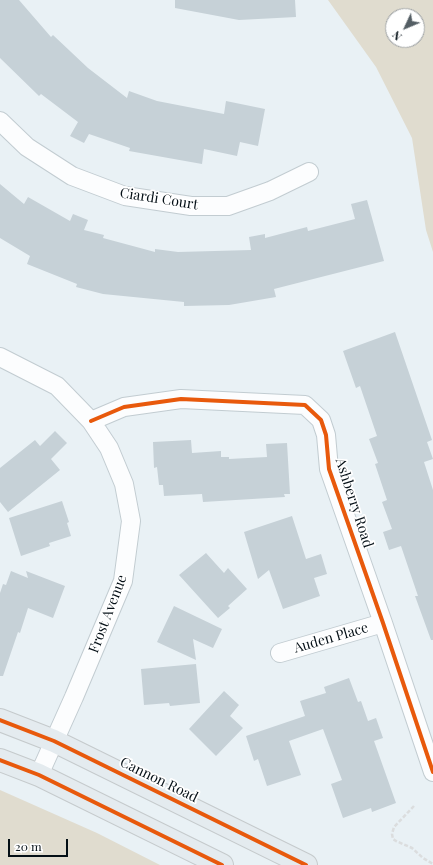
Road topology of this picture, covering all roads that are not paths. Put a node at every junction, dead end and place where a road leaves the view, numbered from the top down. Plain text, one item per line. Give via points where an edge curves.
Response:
1 (0, 122) edge
2 (309, 172) dead end
3 (0, 358) edge
4 (91, 421) junction
5 (383, 623) junction
6 (280, 653) dead end
7 (0, 720) edge
8 (54, 741) junction
9 (0, 760) edge
10 (433, 772) edge
11 (39, 775) junction
12 (222, 865) edge
13 (306, 865) edge

1 - 2 street, Ciardi Court via 27,147 72,176 125,196 191,206 228,206 270,191
3 - 4 street, Frost Avenue via 56,386
4 - 5 street, Ashberry Road via 124,407 181,399 305,405 321,420 326,435 329,469
4 - 8 street, Frost Avenue via 109,448 124,484 131,521 123,581
5 - 6 street, Auden Place
5 - 10 street, Ashberry Road
7 - 8 main road, Cannon Road
8 - 11 street, Frost Avenue
8 - 13 main road, Cannon Road
9 - 11 main road
11 - 12 main road

